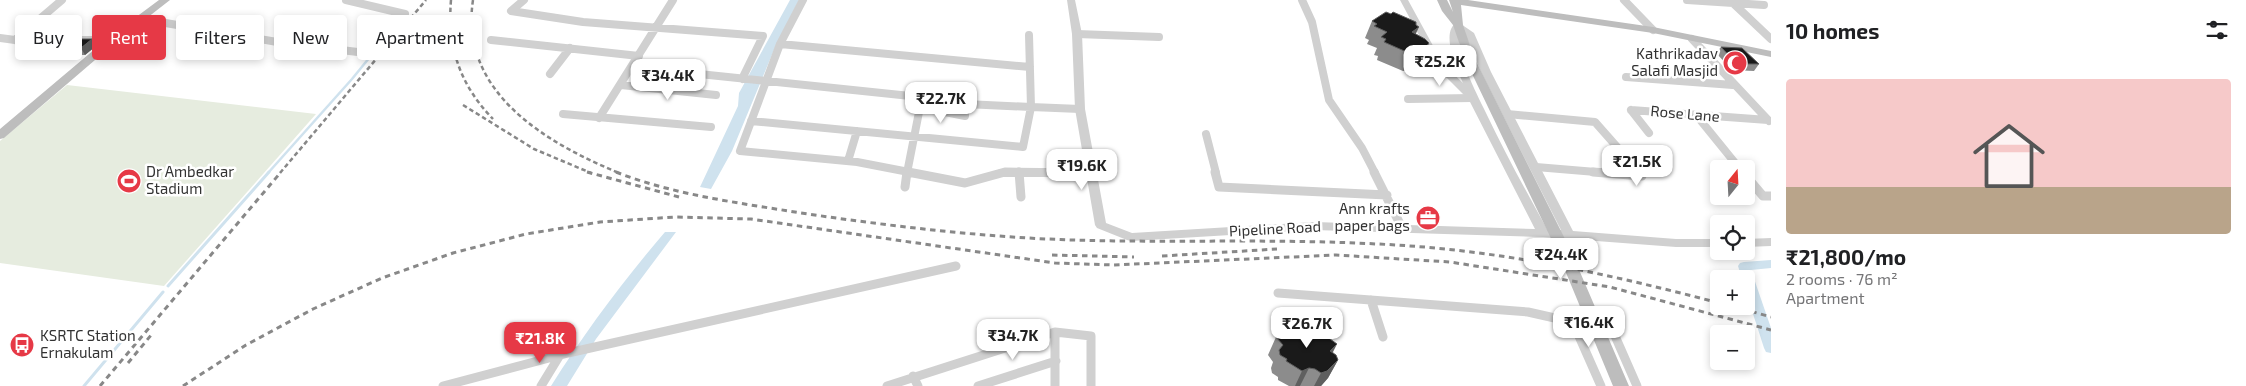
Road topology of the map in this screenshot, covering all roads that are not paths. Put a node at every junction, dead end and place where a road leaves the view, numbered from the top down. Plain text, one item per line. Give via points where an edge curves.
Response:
1 (62, 0) edge
2 (165, 0) edge
3 (346, 0) edge
4 (524, 0) edge
5 (663, 0) edge
6 (803, 0) edge
7 (1071, 0) edge
8 (1302, 0) edge
9 (1404, 0) edge
10 (1442, 0) edge
11 (1454, 0) edge
12 (1471, 0) edge
13 (1624, 0) edge
14 (1687, 0) edge
15 (672, 1) edge
16 (1734, 4) junction
17 (1764, 5) dead end
18 (1489, 6) junction
19 (405, 14) dead end
20 (44, 15) edge
21 (147, 15) edge
22 (166, 23) edge
23 (656, 28) junction
24 (1460, 30) junction
25 (1653, 30) junction
26 (1077, 34) junction
27 (1028, 35) dead end
28 (1159, 37) dead end
29 (0, 38) edge
30 (1692, 39) junction
31 (1771, 39) edge
32 (15, 40) edge
33 (491, 40) dead end
34 (780, 44) junction
35 (570, 48) junction
36 (357, 52) edge
37 (1771, 54) edge
38 (639, 56) junction
39 (92, 57) edge
40 (632, 67) junction
41 (1030, 67) junction
42 (550, 74) dead end
43 (1626, 77) dead end
44 (744, 79) junction
45 (763, 81) junction
46 (1733, 84) junction
47 (621, 85) junction
48 (716, 95) dead end
49 (1472, 98) junction
50 (1408, 99) dead end
51 (920, 107) junction
52 (1031, 107) junction
53 (1080, 109) junction
54 (563, 114) dead end
55 (1508, 116) junction
56 (1697, 116) junction
57 (1483, 117) junction
58 (599, 118) junction
59 (751, 121) junction
60 (1770, 122) edge
61 (712, 127) dead end
62 (857, 131) junction
63 (1649, 132) dead end
64 (1206, 134) dead end
65 (0, 135) edge
66 (916, 135) junction
67 (1733, 160) edge
68 (848, 161) junction
69 (1536, 167) junction
70 (906, 172) junction
71 (1019, 172) junction
72 (1091, 173) junction
73 (905, 187) dead end
74 (1755, 187) edge
75 (1387, 195) junction
76 (1771, 196) edge
77 (1022, 197) dead end
78 (1402, 228) junction
79 (1542, 233) junction
80 (1569, 235) junction
81 (1131, 237) joint
82 (1755, 242) edge
83 (1771, 242) edge
84 (1710, 243) edge
85 (956, 266) dead end
86 (1278, 293) dead end
87 (1371, 300) junction
88 (1574, 325) junction
89 (1055, 332) junction
90 (1382, 337) dead end
91 (564, 354) junction
92 (1056, 361) junction
93 (915, 381) edge
94 (443, 386) edge
95 (542, 386) edge
96 (887, 386) edge
97 (978, 386) edge
98 (1055, 386) edge
99 (1091, 386) edge
100 (1602, 386) edge
101 (1621, 386) edge
102 (1637, 386) edge

1 - 20 street
2 - 21 main road
3 - 19 street
4 - 23 street via 511,11 583,22
5 - 15 street
6 - 34 street
7 - 26 street
8 - 75 street via 1312,22 1329,100 1362,148
9 - 49 street via 1439,65
10 - 24 main road
11 - 18 main road
11 - 24 main road
12 - 18 main road
13 - 25 street
14 - 16 street
15 - 23 street
16 - 17 street
16 - 31 street
18 - 25 main road
22 - 36 street
23 - 38 street
23 - 44 street via 763,36
24 - 49 street via 1454,31 1456,52
24 - 55 street via 1469,33
24 - 101 main road via 1469,57 1564,251
25 - 30 main road
26 - 28 street
26 - 53 street
27 - 41 street
29 - 32 street
30 - 37 main road
30 - 46 street
33 - 35 street
34 - 41 street
34 - 45 street
35 - 38 street
35 - 42 street
38 - 40 street
39 - 65 main road
40 - 44 street
40 - 47 street
41 - 52 street
43 - 46 street
44 - 45 street
45 - 51 street via 920,98
45 - 59 street
46 - 60 street
47 - 48 street
47 - 58 street
49 - 50 street
49 - 57 street
51 - 52 street via 965,116 965,104
51 - 66 street
52 - 53 street
52 - 66 street via 1023,147
53 - 72 street
54 - 58 street
55 - 57 street
55 - 69 street
55 - 69 street via 1595,122 1642,176
56 - 60 street, Rose Lane
56 - 63 street, Rose Lane via 1631,110
56 - 67 street
57 - 79 street
58 - 61 street
59 - 62 street
59 - 68 street via 740,152
62 - 66 street
62 - 68 street
64 - 75 street via 1219,187
66 - 70 street
68 - 70 street
69 - 80 street
70 - 71 street via 965,183 1005,172
70 - 73 street
71 - 72 street
71 - 77 street
72 - 81 street via 1101,225
74 - 76 street via 1763,196
75 - 78 street
78 - 79 street, Pipeline Road
78 - 81 street, Pipeline Road via 1314,226
79 - 80 street, Pipeline Road
80 - 84 street, Pipeline Road
82 - 83 street
85 - 91 street
86 - 87 street
87 - 88 street via 1528,312
87 - 90 street
88 - 100 street
88 - 102 street via 1612,329
89 - 92 street
89 - 93 street
89 - 99 street via 1091,336
91 - 94 street
91 - 95 street
92 - 97 street
92 - 98 street
93 - 96 street

